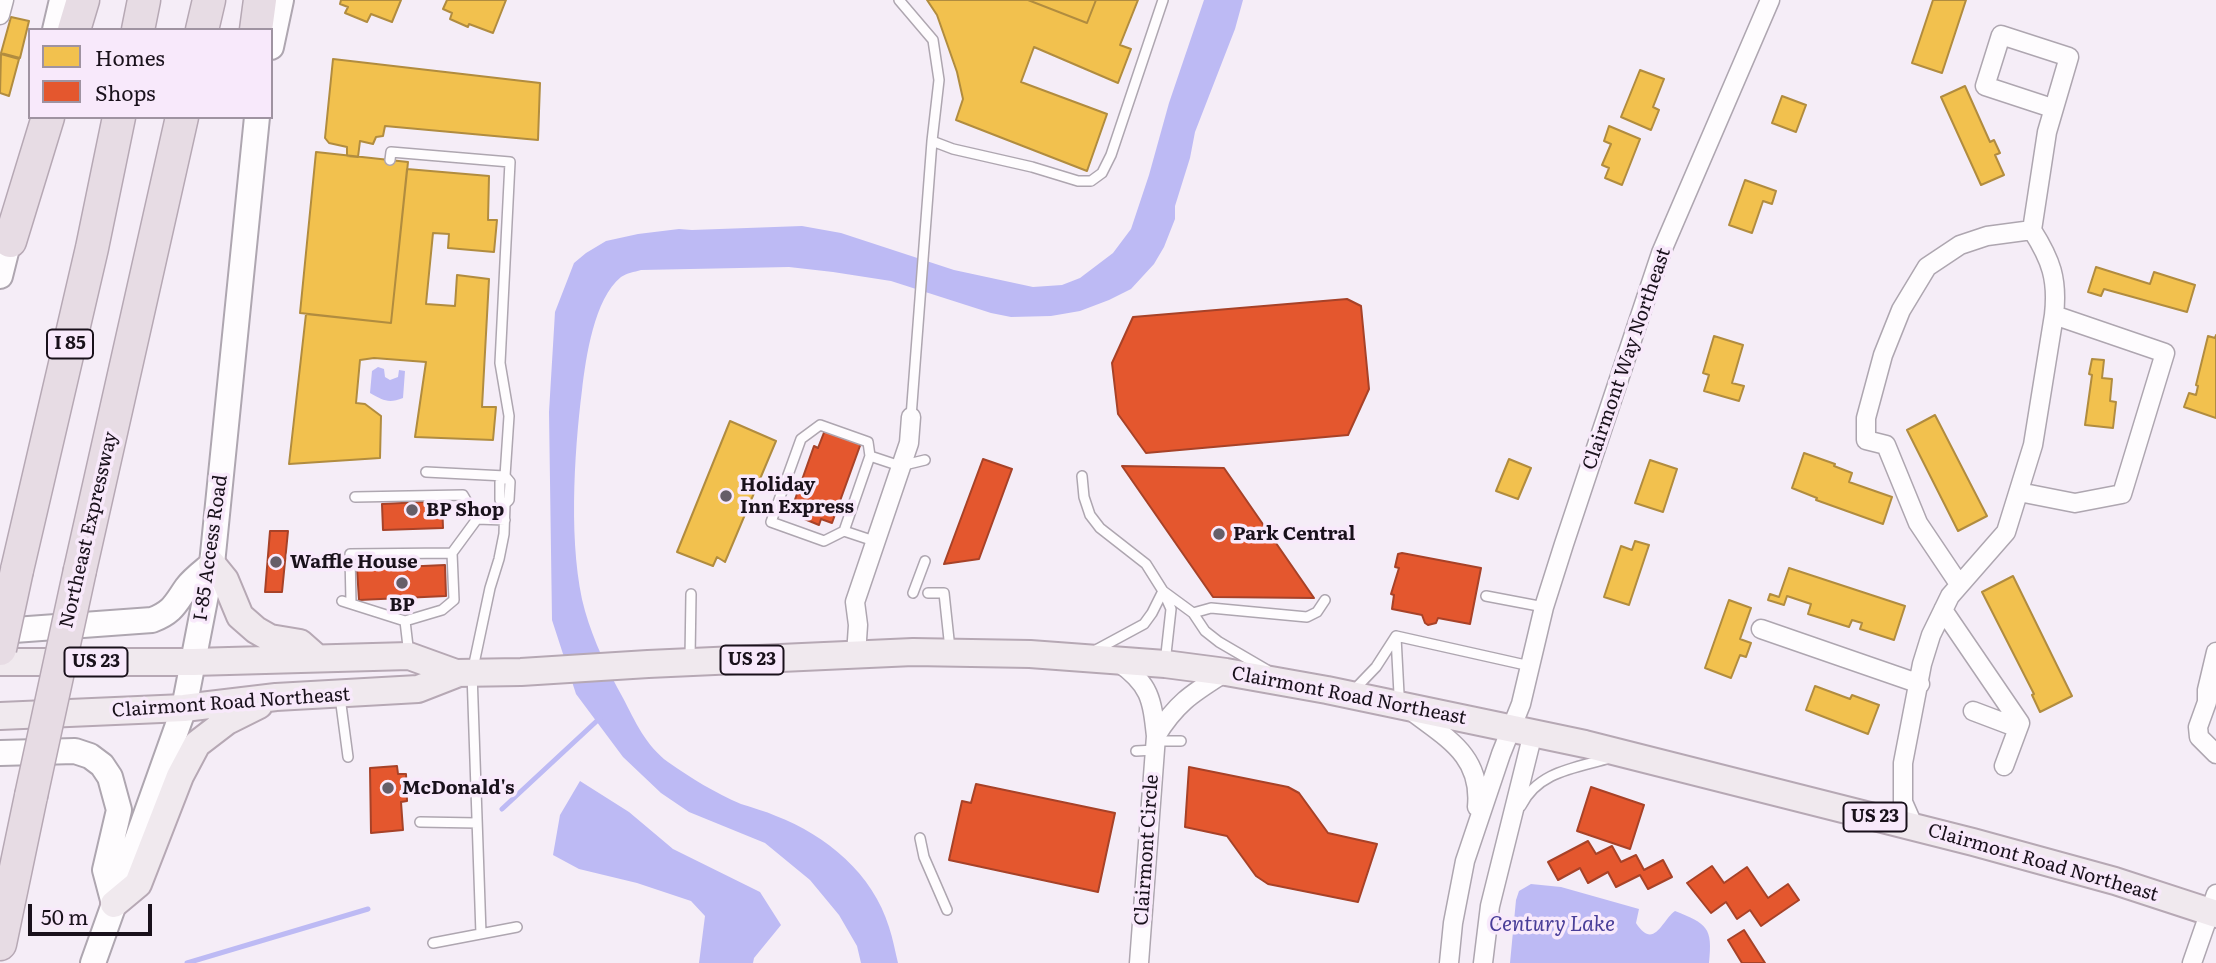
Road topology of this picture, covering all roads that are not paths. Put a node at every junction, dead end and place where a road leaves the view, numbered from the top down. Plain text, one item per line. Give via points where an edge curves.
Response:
1 (4, 0) edge
2 (62, 0) edge
3 (83, 0) edge
4 (144, 0) edge
5 (209, 0) edge
6 (260, 0) edge
7 (281, 0) edge
8 (901, 0) edge
9 (1163, 0) edge
10 (1769, 0) edge
11 (0, 15) edge
12 (55, 28) edge
13 (75, 28) edge
14 (138, 28) edge
15 (202, 28) edge
16 (256, 28) edge
17 (273, 38) edge
18 (2052, 108) junction
19 (36, 119) edge
20 (47, 119) edge
21 (120, 119) edge
22 (182, 119) edge
23 (257, 119) edge
24 (932, 141) junction
25 (390, 160) dead end
26 (2032, 230) junction
27 (10, 241) junction
28 (0, 276) edge
29 (2054, 315) junction
30 (911, 417) joint
31 (870, 456) junction
32 (925, 460) dead end
33 (900, 466) junction
34 (426, 472) dead end
35 (505, 476) junction
36 (1082, 476) dead end
37 (2019, 492) junction
38 (355, 497) dead end
39 (477, 519) junction
40 (505, 520) junction
41 (844, 531) junction
42 (874, 541) junction
43 (452, 553) junction
44 (925, 561) dead end
45 (212, 564) junction
46 (1959, 584) junction
47 (1163, 591) junction
48 (691, 593) dead end
49 (913, 593) dead end
50 (928, 593) dead end
51 (1486, 596) dead end
52 (1325, 600) dead end
53 (1544, 607) junction
54 (1943, 610) junction
55 (1193, 613) junction
56 (405, 621) junction
57 (1761, 629) dead end
58 (0, 631) edge
59 (1396, 636) junction
60 (0, 649) edge
61 (2216, 652) edge
62 (950, 653) junction
63 (856, 655) junction
64 (409, 656) junction
65 (1083, 657) junction
66 (317, 658) junction
67 (1115, 660) junction
68 (0, 662) edge
69 (193, 662) junction
70 (690, 662) junction
71 (1165, 664) junction
72 (1530, 666) junction
73 (1226, 672) junction
74 (465, 673) junction
75 (1290, 684) junction
76 (1920, 684) junction
77 (339, 695) junction
78 (1349, 695) junction
79 (276, 697) junction
80 (2211, 702) edge
81 (1404, 706) junction
82 (184, 708) junction
83 (1973, 711) dead end
84 (0, 716) edge
85 (2018, 728) junction
86 (1522, 731) junction
87 (1181, 741) dead end
88 (1155, 743) junction
89 (1136, 751) dead end
90 (0, 753) edge
91 (1624, 754) junction
92 (2216, 754) edge
93 (348, 757) dead end
94 (2004, 766) dead end
95 (420, 822) dead end
96 (477, 823) junction
97 (1914, 827) junction
98 (1508, 833) junction
99 (920, 838) dead end
100 (1471, 841) junction
101 (114, 904) junction
102 (2214, 907) edge
103 (947, 910) dead end
104 (517, 928) dead end
105 (481, 934) junction
106 (433, 943) dead end
107 (0, 944) edge
108 (93, 963) edge
109 (1139, 963) edge
110 (1449, 963) edge
111 (1483, 963) edge
112 (2192, 963) edge

1 - 11 street
2 - 12 main road
3 - 13 highway
4 - 14 highway
5 - 15 highway
6 - 16 highway
7 - 17 main road
8 - 24 lane via 933,40 939,80
9 - 24 lane via 1111,155 1102,173 1091,181
10 - 53 street, Clairmont Way Northeast via 1661,253
18 - 18 street via 2069,57 2001,36 1984,86
18 - 26 street
19 - 27 main road
20 - 27 highway
21 - 60 highway, I 85, bridge
22 - 107 highway, Northeast Expressway, bridge
23 - 45 main road, I-85 Access Road
24 - 30 lane
25 - 35 lane via 391,152 510,163 500,363 509,416
26 - 29 street via 2048,255 2056,293
26 - 46 street via 1960,244 1927,267 1901,310 1866,418 1866,440 1886,444 1917,523
27 - 28 main road
29 - 37 street via 2034,444
29 - 37 street via 2165,353 2122,494 2075,503
30 - 33 street via 909,443
31 - 33 lane
31 - 41 lane
31 - 41 lane via 869,442 820,425 801,439 771,522 824,541
32 - 33 lane
33 - 42 street
34 - 35 lane
35 - 40 lane via 510,482
36 - 47 lane via 1090,515 1146,564
37 - 46 street via 2006,532
38 - 39 lane via 463,495
39 - 40 lane
39 - 43 lane
40 - 74 lane via 499,559
41 - 42 lane
42 - 63 street via 855,603
43 - 56 lane via 454,600 442,610
43 - 56 lane via 350,554 346,602
44 - 49 lane
45 - 58 main road via 189,584 178,603 152,620
45 - 66 main road via 225,580 240,615 256,631 300,643
45 - 69 main road, I-85 Access Road
46 - 54 street
47 - 55 lane
47 - 65 lane via 1144,624
47 - 71 lane via 1171,609
48 - 70 lane
50 - 62 lane via 944,593
51 - 53 lane
52 - 55 lane via 1307,617 1212,608
53 - 72 street, Clairmont Way Northeast
54 - 76 street via 1931,635
54 - 85 street via 2020,723
55 - 75 lane via 1219,642
56 - 64 lane
57 - 76 street
59 - 72 lane
59 - 78 lane via 1376,667
59 - 81 lane via 1399,694
61 - 80 street via 2207,690
62 - 63 main road, Clairmont Road Northeast / US 23
62 - 65 main road, Clairmont Road Northeast / US 23
63 - 70 main road, Clairmont Road Northeast / US 23
64 - 66 main road, Clairmont Road Northeast / US 23
64 - 74 main road, Clairmont Road Northeast / US 23
65 - 67 main road, Clairmont Road Northeast / US 23
66 - 69 main road, Clairmont Road Northeast / US 23
67 - 71 main road, Clairmont Road Northeast / US 23
67 - 88 street, Clairmont Circle via 1149,693
68 - 69 main road, Clairmont Road Northeast / US 23
69 - 82 main road, I-85 Access Road
70 - 74 main road, Clairmont Road Northeast / US 23
71 - 73 main road, Clairmont Road Northeast / US 23
72 - 86 street, Clairmont Way Northeast via 1521,704
73 - 75 main road, Clairmont Road Northeast / US 23
73 - 88 street via 1187,696 1170,714
74 - 77 main road, Clairmont Road Northeast / US 23 via 418,689
74 - 96 lane
75 - 78 main road, Clairmont Road Northeast / US 23
76 - 97 street via 1903,763 1903,802
77 - 79 main road, Clairmont Road Northeast / US 23
77 - 93 lane
78 - 81 main road, Clairmont Road Northeast / US 23
79 - 82 main road, Clairmont Road Northeast / US 23
79 - 101 main road via 227,721 197,744 138,884
80 - 92 street via 2201,715 2199,737
81 - 86 main road, Clairmont Road Northeast / US 23
81 - 100 street via 1460,749 1473,768 1479,794
82 - 84 main road, Clairmont Road Northeast / US 23
82 - 101 main road, I-85 Access Road
83 - 85 street
85 - 94 street
86 - 91 main road, Clairmont Road Northeast / US 23
86 - 98 street
86 - 100 street
87 - 88 lane
88 - 89 lane
88 - 109 street, Clairmont Circle
90 - 101 main road via 75,751 102,765 119,810 105,870
91 - 97 main road, Clairmont Road Northeast / US 23
91 - 98 lane via 1536,784
95 - 96 lane
96 - 105 lane
97 - 102 main road, Clairmont Road Northeast / US 23
98 - 111 street via 1490,906
99 - 103 lane via 923,857
100 - 110 street
101 - 108 main road, I-85 Access Road
102 - 112 street
104 - 105 lane
105 - 106 lane

